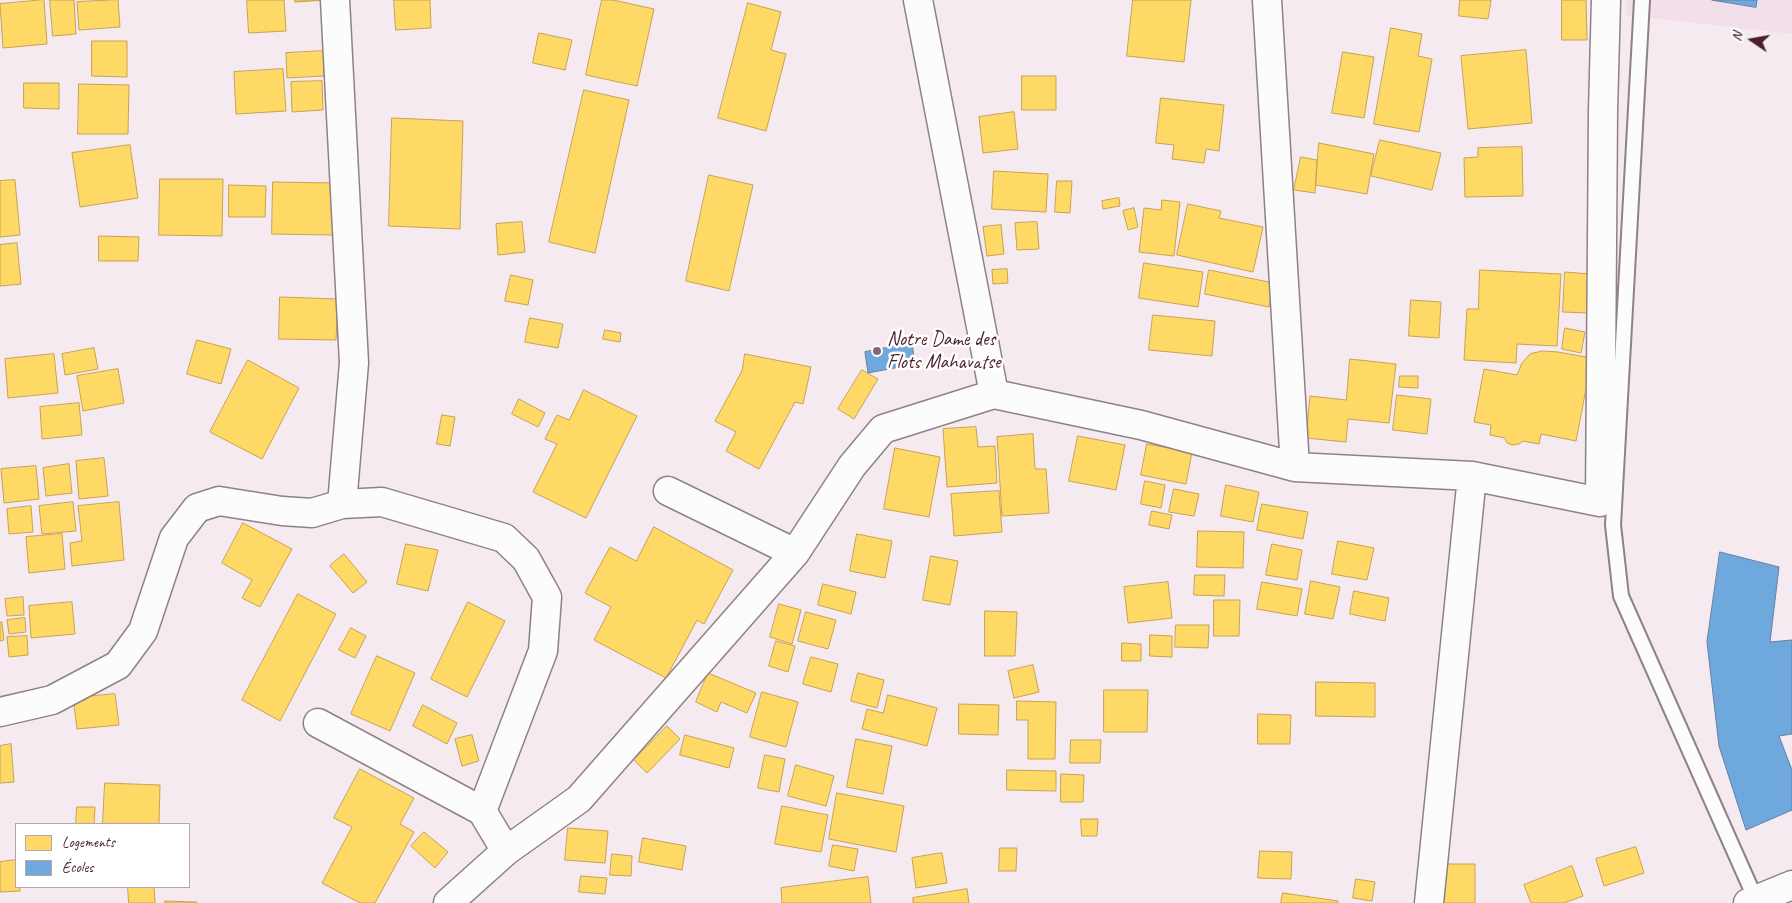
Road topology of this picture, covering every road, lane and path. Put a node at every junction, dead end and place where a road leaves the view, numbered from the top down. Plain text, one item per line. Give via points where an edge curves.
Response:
1 (335, 0) edge
2 (918, 0) edge
3 (1267, 0) edge
4 (1606, 0) edge
5 (1642, 0) edge
6 (994, 394) junction
7 (1295, 467) junction
8 (1472, 476) junction
9 (668, 491) dead end
10 (342, 504) junction
11 (795, 553) junction
12 (0, 712) edge
13 (318, 723) dead end
14 (482, 811) junction
15 (506, 851) junction
16 (1792, 885) edge
17 (1752, 901) edge
18 (448, 903) edge
19 (1429, 903) edge

1 - 10 street via 354,363
2 - 6 street
3 - 7 street
4 - 8 street via 1600,502
5 - 17 lane via 1613,525 1621,596
6 - 7 street via 1141,425
6 - 11 street via 883,429 852,466
7 - 8 street
8 - 19 street
9 - 11 street
10 - 12 street via 312,513 219,501 197,508 174,538 143,631 118,665 52,700
10 - 14 street via 382,502 504,538 526,559 547,597 543,651
11 - 15 street via 579,799
13 - 14 street
14 - 15 street
15 - 18 street
16 - 17 street

